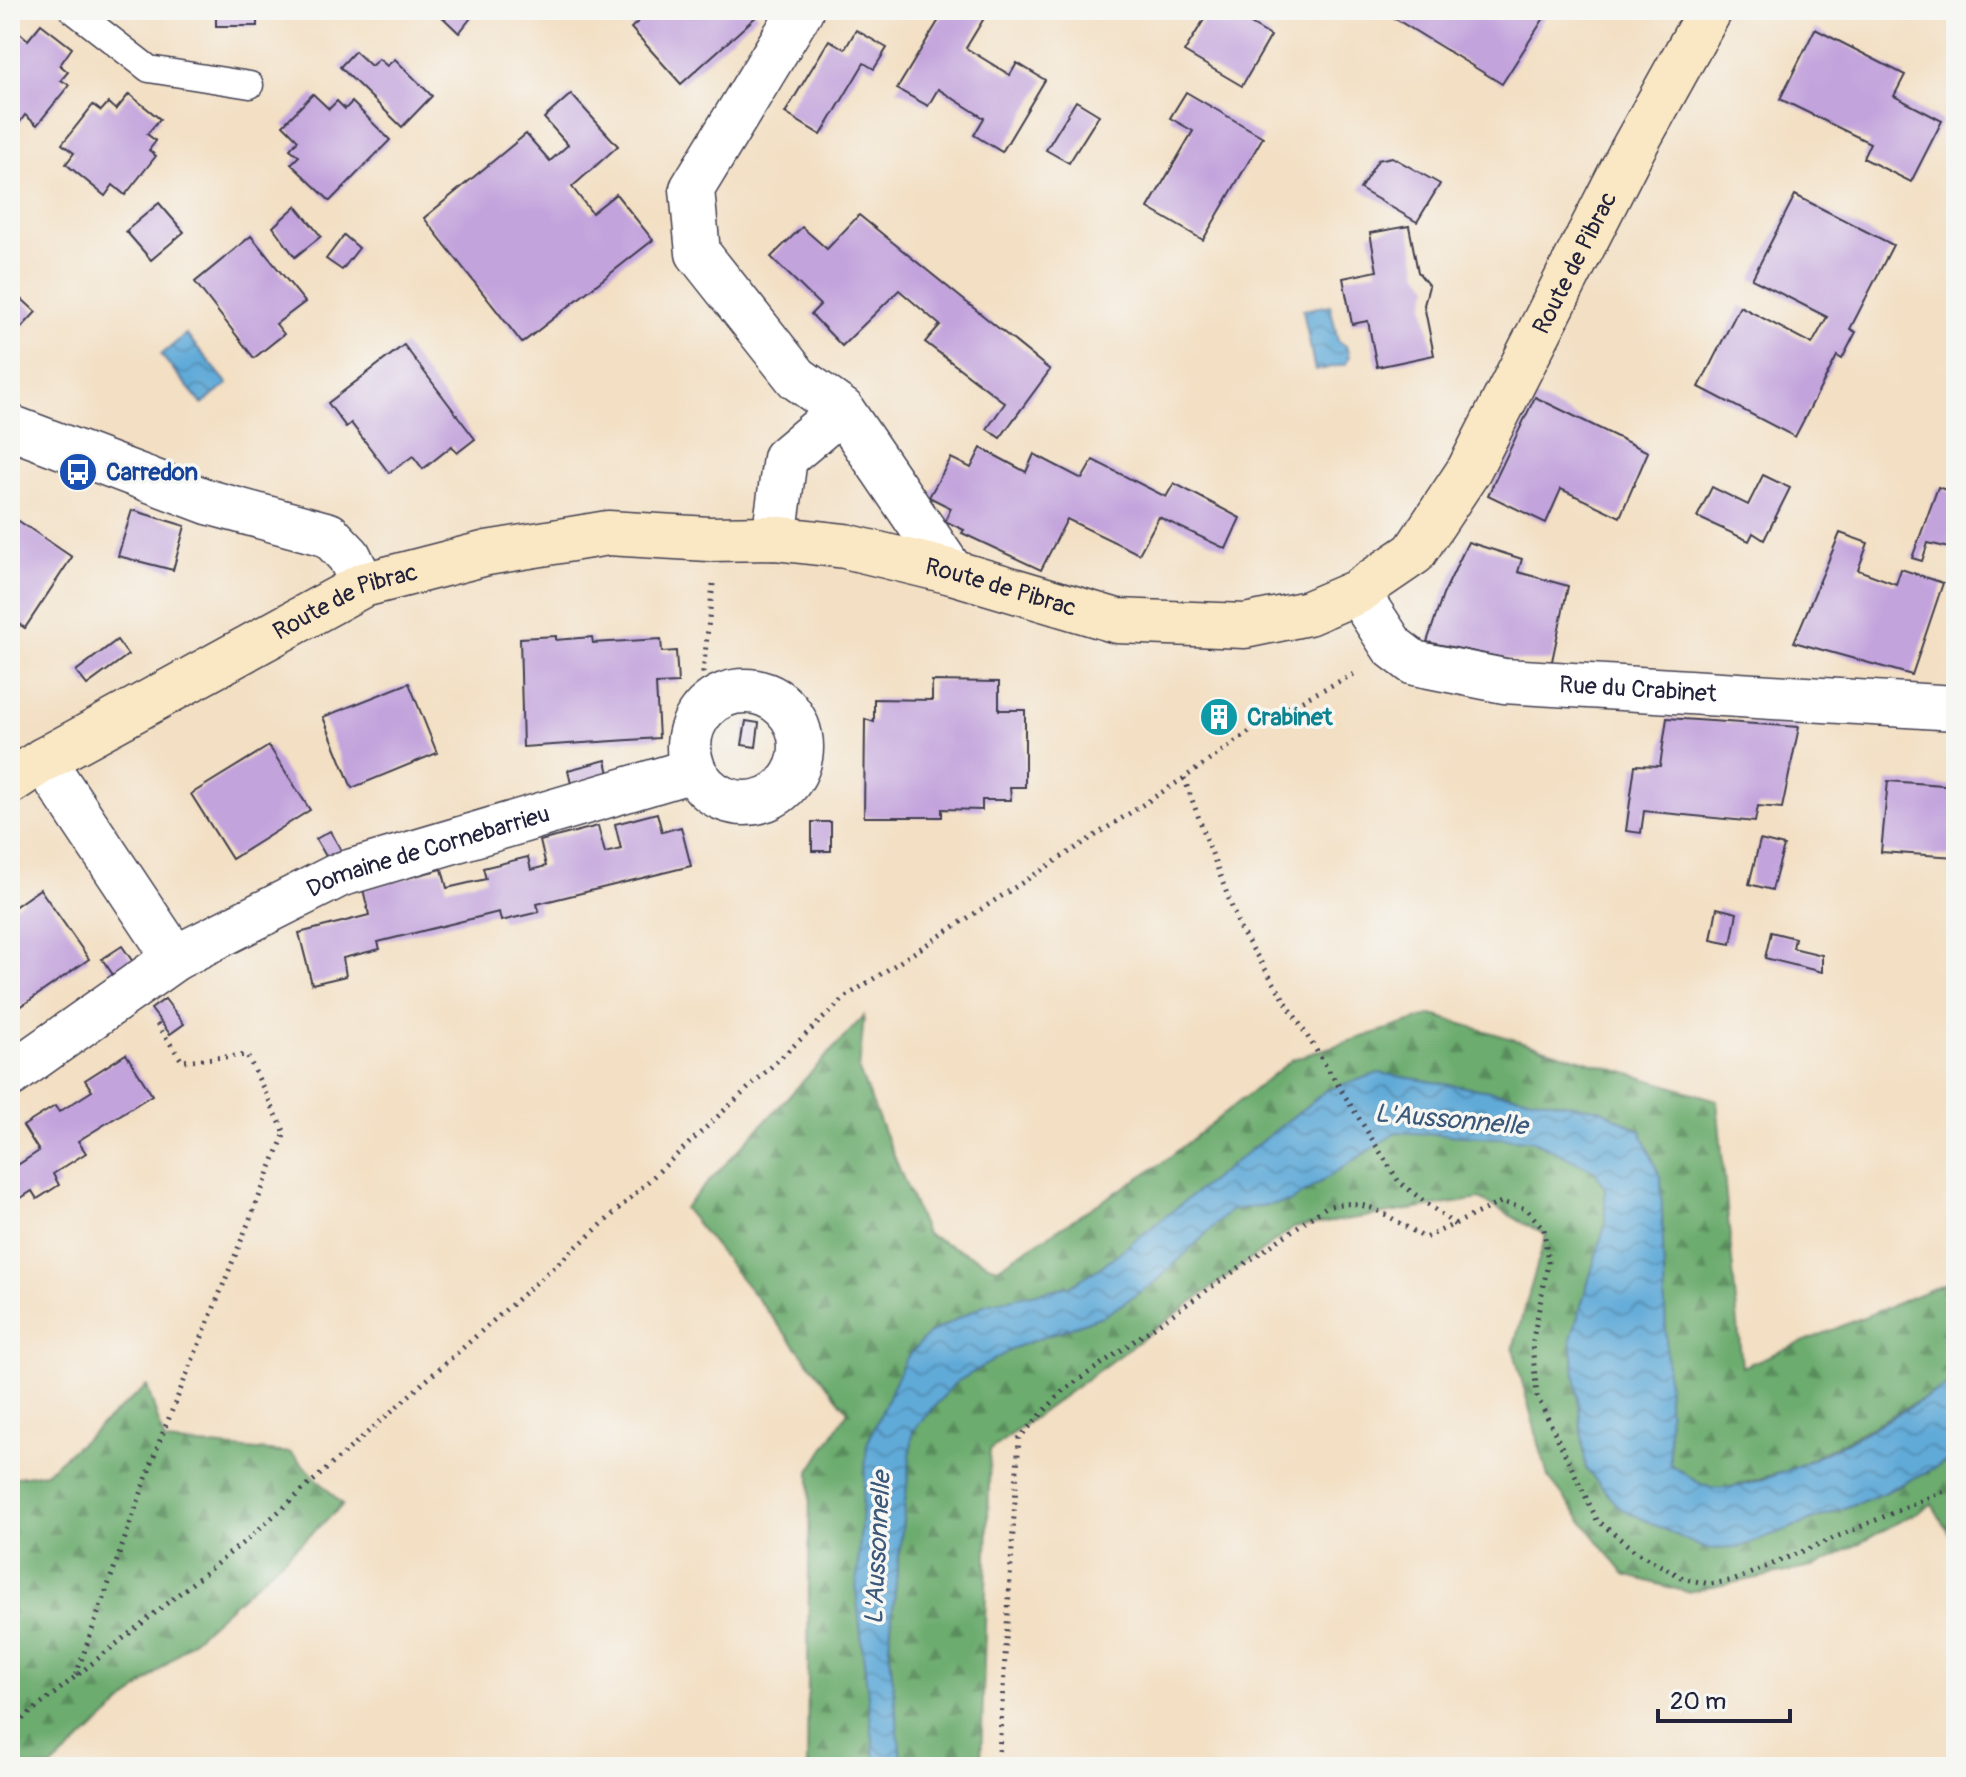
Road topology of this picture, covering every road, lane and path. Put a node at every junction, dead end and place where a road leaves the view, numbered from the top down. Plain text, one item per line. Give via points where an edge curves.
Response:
1 (73, 10) edge
2 (801, 10) edge
3 (1710, 10) edge
4 (250, 85) dead end
5 (842, 410) junction
6 (10, 427) edge
7 (774, 538) junction
8 (709, 539) junction
9 (952, 572) junction
10 (363, 585) junction
11 (1357, 592) junction
12 (1393, 647) junction
13 (708, 705) junction
14 (1956, 708) edge
15 (693, 770) junction
16 (26, 771) edge
17 (1184, 778) junction
18 (175, 958) junction
19 (132, 989) junction
20 (10, 1075) edge
21 (1455, 1226) junction
22 (1956, 1486) edge
23 (76, 1676) junction
24 (10, 1729) edge
25 (998, 1767) edge

1 - 4 lane via 149,69
2 - 5 street via 692,189 698,253 797,378
3 - 11 main road, Route de Pibrac via 1469,470 1414,553
5 - 7 street via 785,458
5 - 9 street
6 - 10 street via 208,502 320,531 349,556
7 - 8 main road, Route de Pibrac
7 - 9 main road, Route de Pibrac via 845,546
8 - 10 main road, Route de Pibrac via 608,533 487,553
8 - 13 path via 714,576 703,672
9 - 11 main road, Route de Pibrac via 1117,621 1245,626 1308,613
10 - 16 main road, Route de Pibrac
11 - 12 street, Rue du Crabinet
12 - 14 street, Rue du Crabinet via 1414,663 1504,681
12 - 17 path via 1367,668 1275,714
13 - 15 street via 694,723 688,747
13 - 15 street via 728,693 752,691 774,698 792,714 802,736 801,760 791,781 773,797 751,804 727,802 707,789
15 - 18 street, Domaine de Cornebarrieu via 339,875
16 - 18 street
17 - 21 path via 1240,929 1399,1182
17 - 23 path via 847,996 610,1217 250,1537
18 - 19 street, Domaine de Cornebarrieu
19 - 20 street, Domaine de Cornebarrieu
19 - 23 path via 182,1061 247,1055 285,1133 160,1440
21 - 22 path via 1501,1202 1526,1209 1544,1229 1548,1263 1532,1344 1537,1396 1597,1520 1636,1552 1685,1579 1710,1584 1735,1580
21 - 25 path via 1425,1238 1372,1208 1347,1201 1326,1207 1064,1390 1019,1438
23 - 24 path

